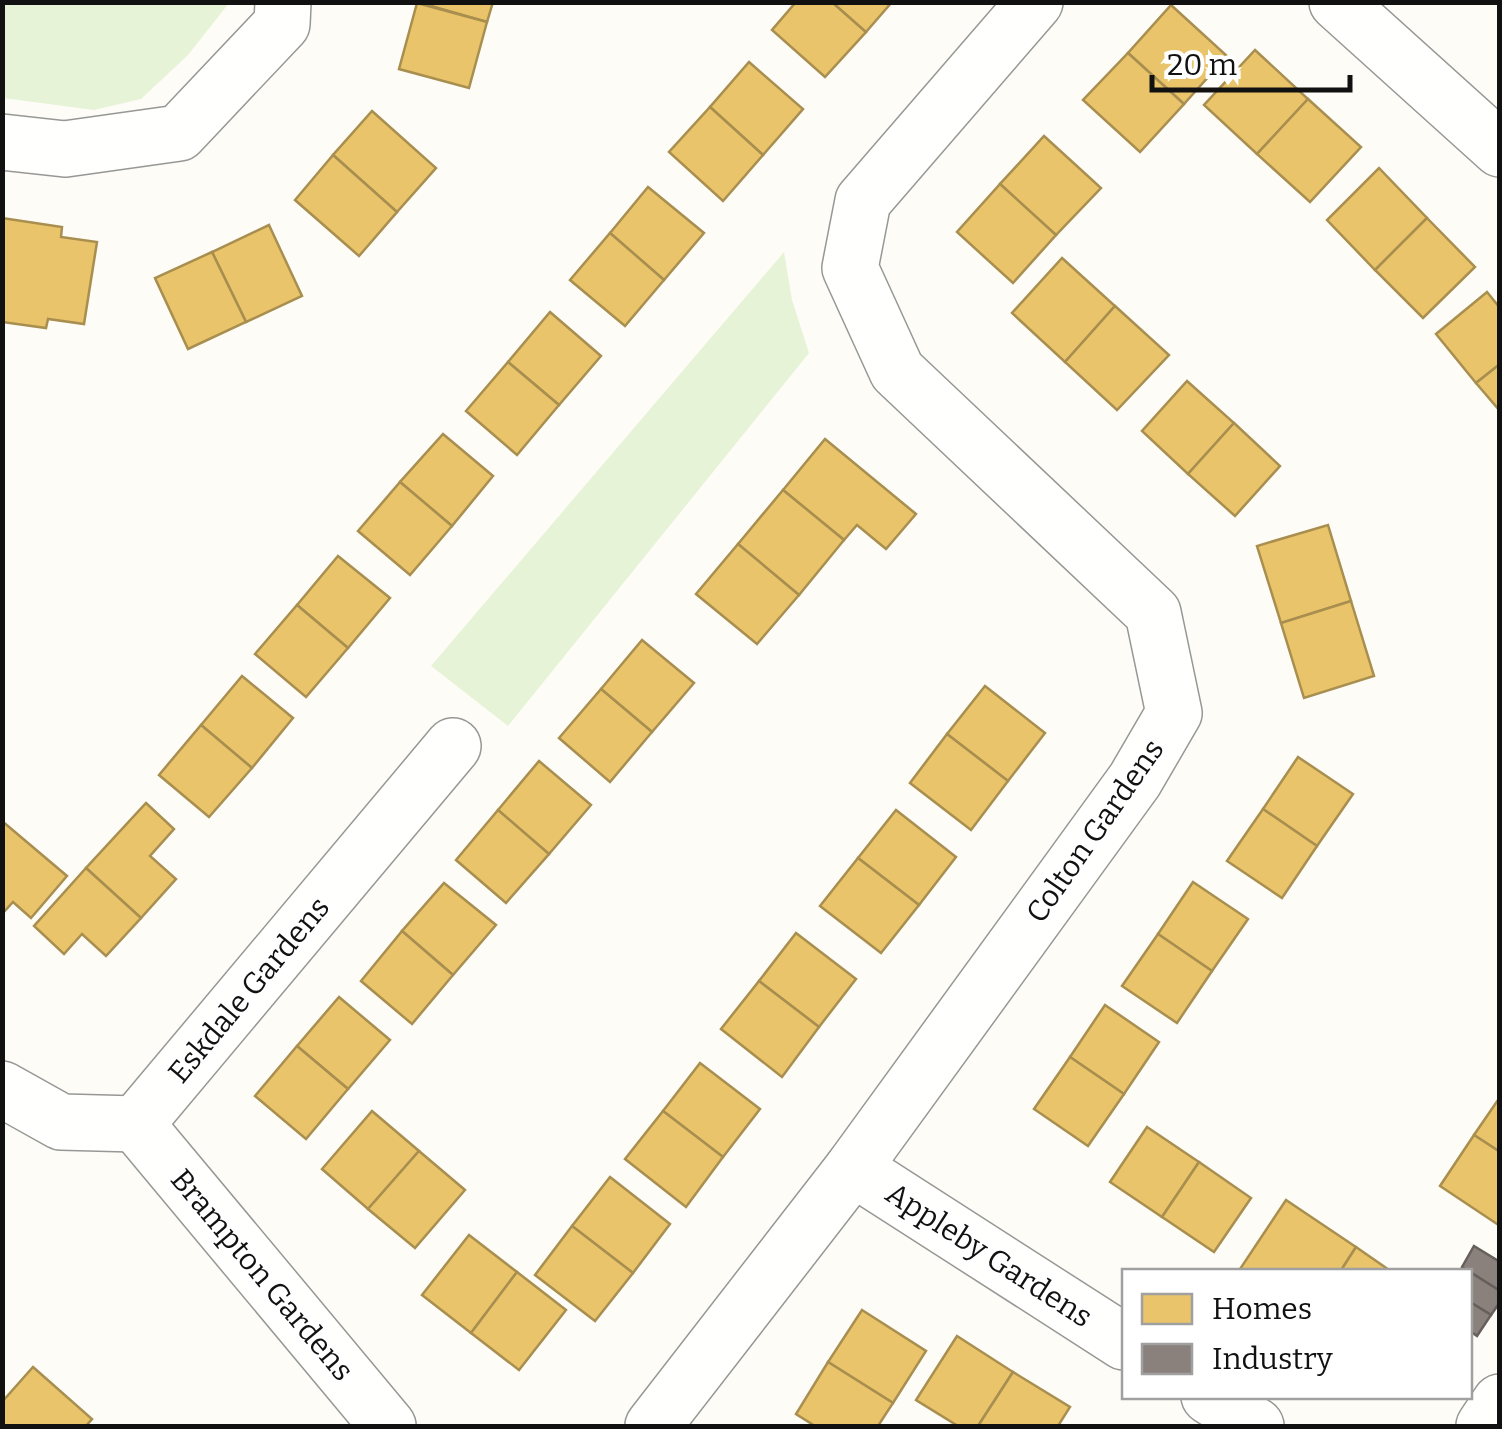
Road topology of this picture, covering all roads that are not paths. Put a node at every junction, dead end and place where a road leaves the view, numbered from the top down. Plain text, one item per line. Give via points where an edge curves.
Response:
1 (283, 2) edge
2 (1036, 2) edge
3 (1337, 2) edge
4 (2, 142) edge
5 (1500, 149) edge
6 (453, 746) dead end
7 (2, 1088) edge
8 (136, 1124) junction
9 (854, 1168) junction
10 (1122, 1341) edge
11 (1214, 1399) edge
12 (1500, 1402) edge
13 (388, 1426) edge
14 (653, 1426) edge
15 (1256, 1426) edge
16 (1484, 1426) edge

1 - 4 street via 282,24 179,133 66,149
2 - 9 street, Colton Gardens via 863,201 850,268 897,371 1154,612 1174,714 1135,780
3 - 5 street
6 - 8 street, Eskdale Gardens
7 - 8 street via 61,1122
8 - 13 street, Brampton Gardens
9 - 10 street, Appleby Gardens
9 - 14 street, Colton Gardens
11 - 15 street
12 - 16 street

